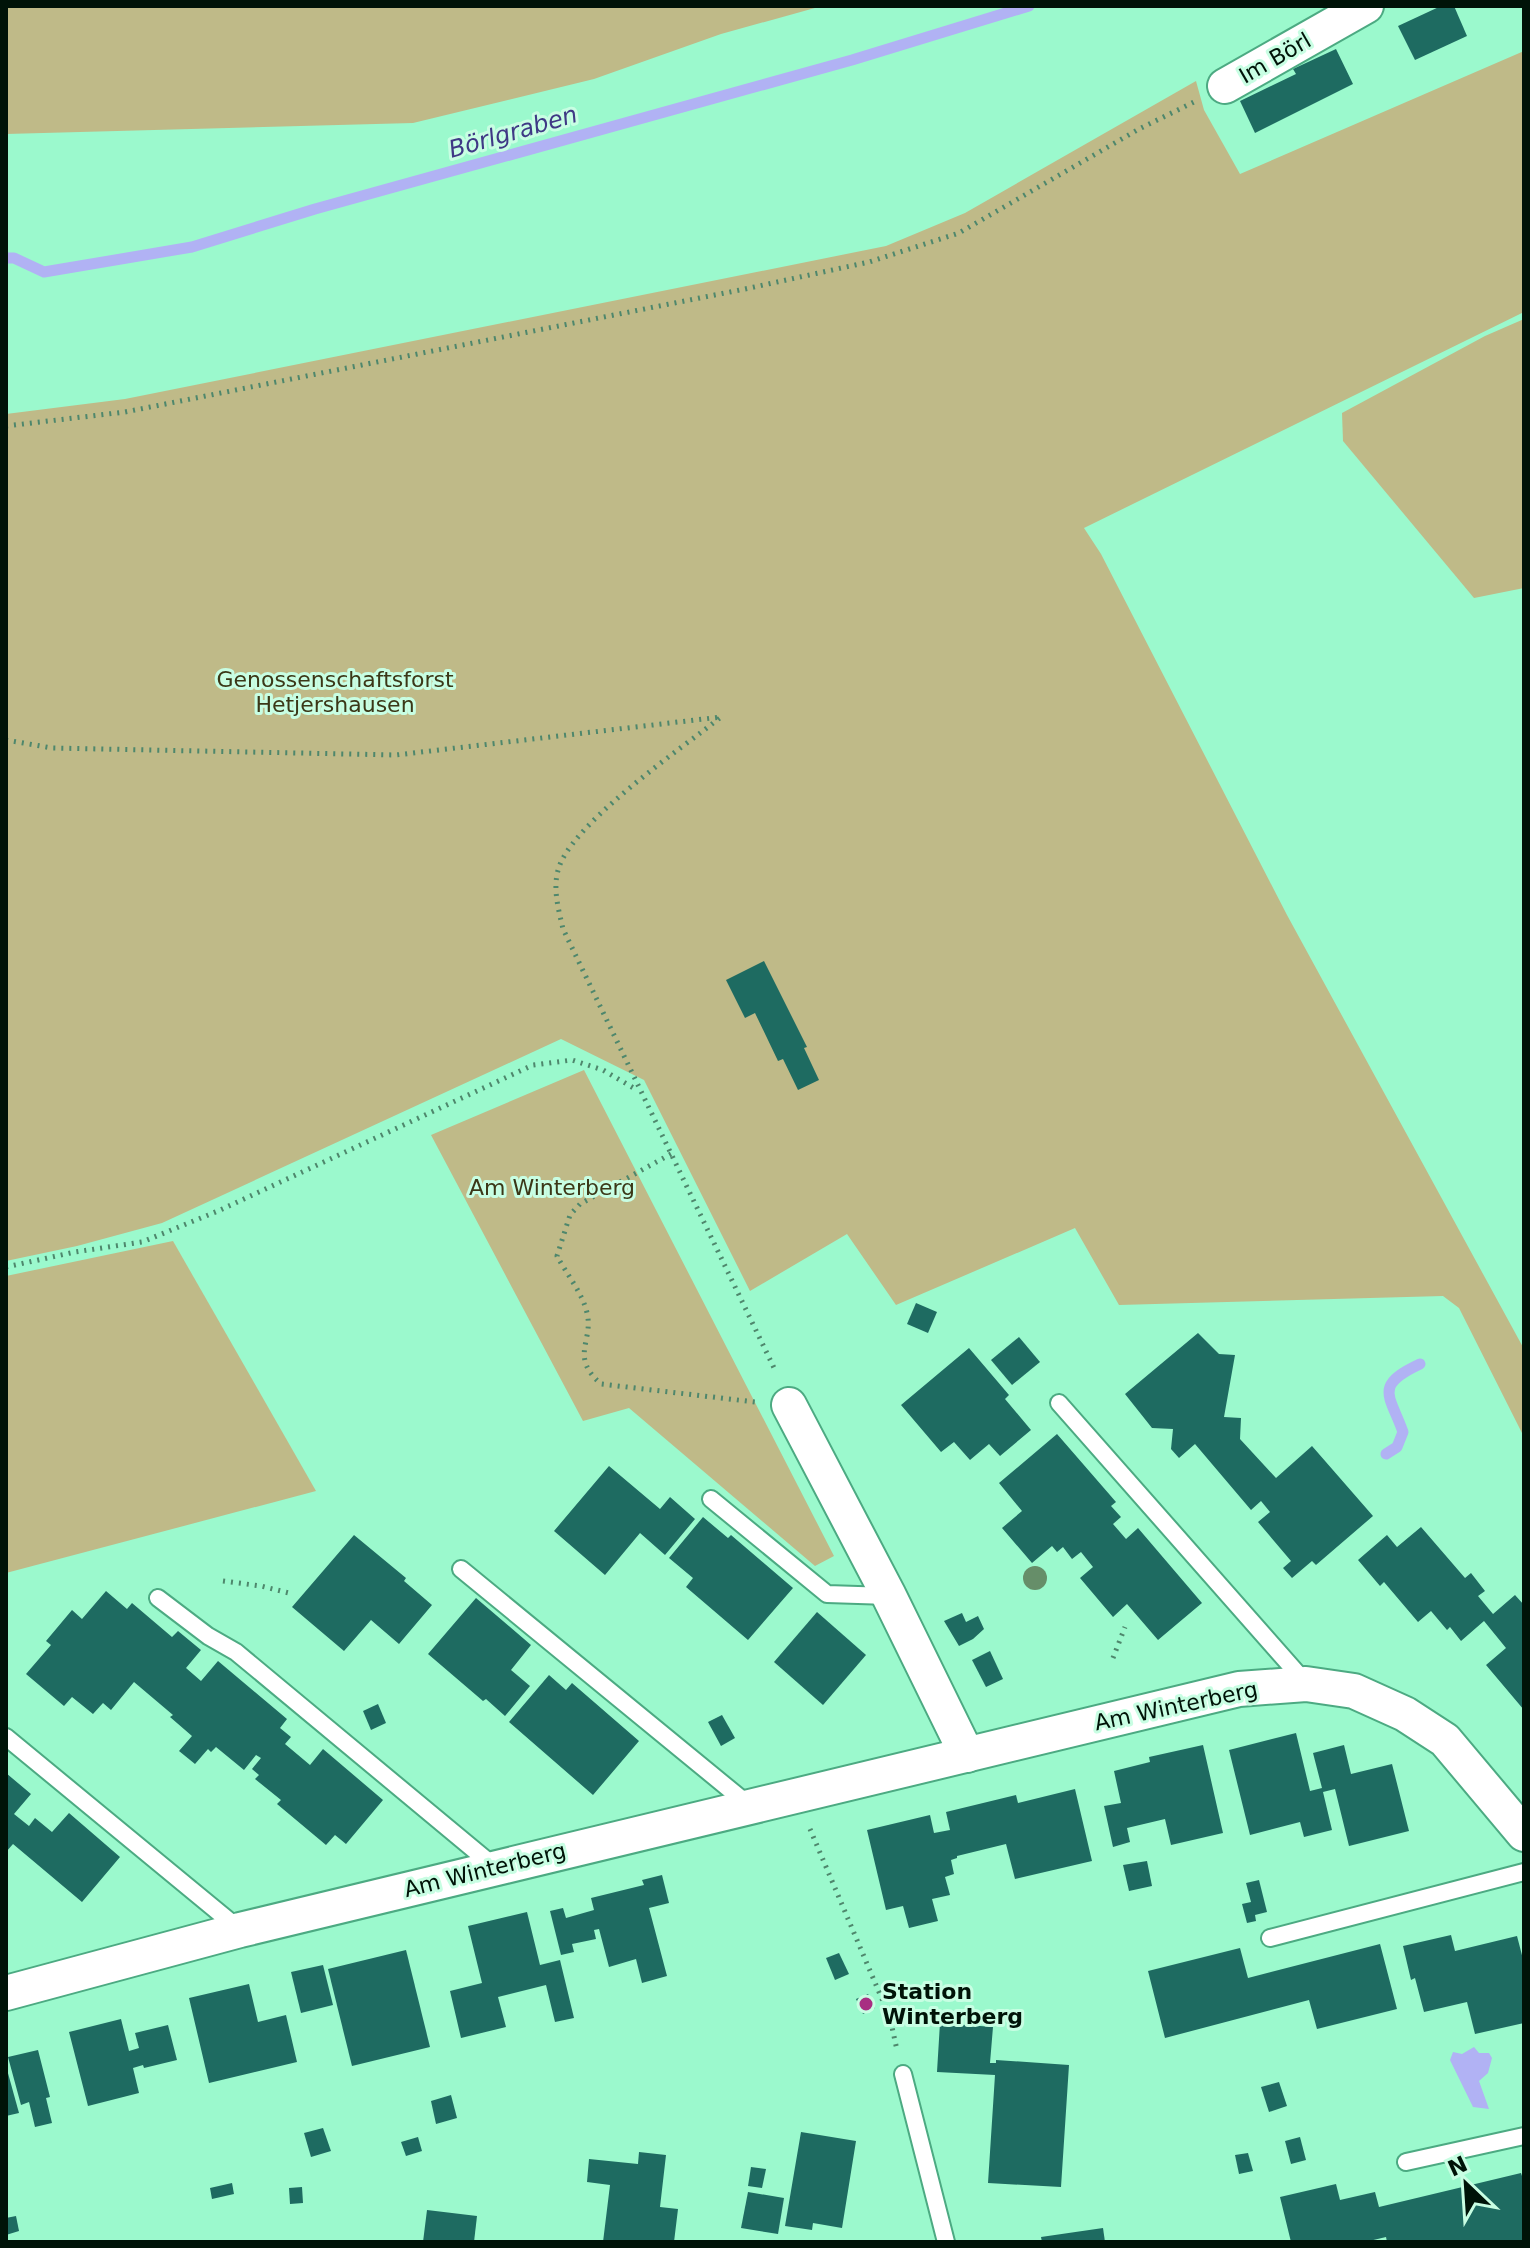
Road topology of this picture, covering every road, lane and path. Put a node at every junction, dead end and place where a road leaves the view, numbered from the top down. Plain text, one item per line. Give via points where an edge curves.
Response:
1 (1366, 6) edge
2 (1225, 86) joint
3 (6, 426) edge
4 (6, 740) edge
5 (640, 1092) junction
6 (671, 1154) junction
7 (6, 1267) edge
8 (1059, 1403) dead end
9 (789, 1405) junction
10 (711, 1499) dead end
11 (461, 1569) dead end
12 (223, 1581) dead end
13 (289, 1593) dead end
14 (889, 1596) junction
15 (158, 1598) dead end
16 (1125, 1627) dead end
17 (1113, 1658) dead end
18 (1306, 1684) junction
19 (6, 1737) edge
20 (967, 1755) junction
21 (795, 1795) junction
22 (750, 1806) junction
23 (1524, 1834) edge
24 (496, 1868) junction
25 (1524, 1872) edge
26 (240, 1930) junction
27 (1270, 1938) dead end
28 (6, 1993) edge
29 (890, 2018) dead end
30 (903, 2074) dead end
31 (1524, 2136) edge
32 (1406, 2162) dead end
33 (946, 2242) edge

1 - 2 street, Im Börl
2 - 3 path via 959,233 869,262 125,412
4 - 5 path via 52,748 396,755 721,717 612,804 560,864 555,896 563,929
5 - 6 path
5 - 7 path via 603,1070 572,1060 533,1065 142,1242
6 - 9 path via 767,1348
6 - 9 path via 580,1204 570,1215 557,1256 587,1311 583,1345 592,1376 601,1384
8 - 18 lane
9 - 14 street
10 - 14 lane via 827,1594
11 - 22 lane
12 - 13 path
14 - 20 street
15 - 24 lane via 236,1652
16 - 17 path
18 - 20 street, Am Winterberg via 1239,1689
18 - 23 street, Am Winterberg via 1354,1691 1445,1740
19 - 26 lane
20 - 21 street, Am Winterberg
21 - 22 street, Am Winterberg
21 - 29 path
22 - 24 street, Am Winterberg
24 - 26 street, Am Winterberg
25 - 27 lane
26 - 28 street, Am Winterberg
30 - 33 lane
31 - 32 lane

